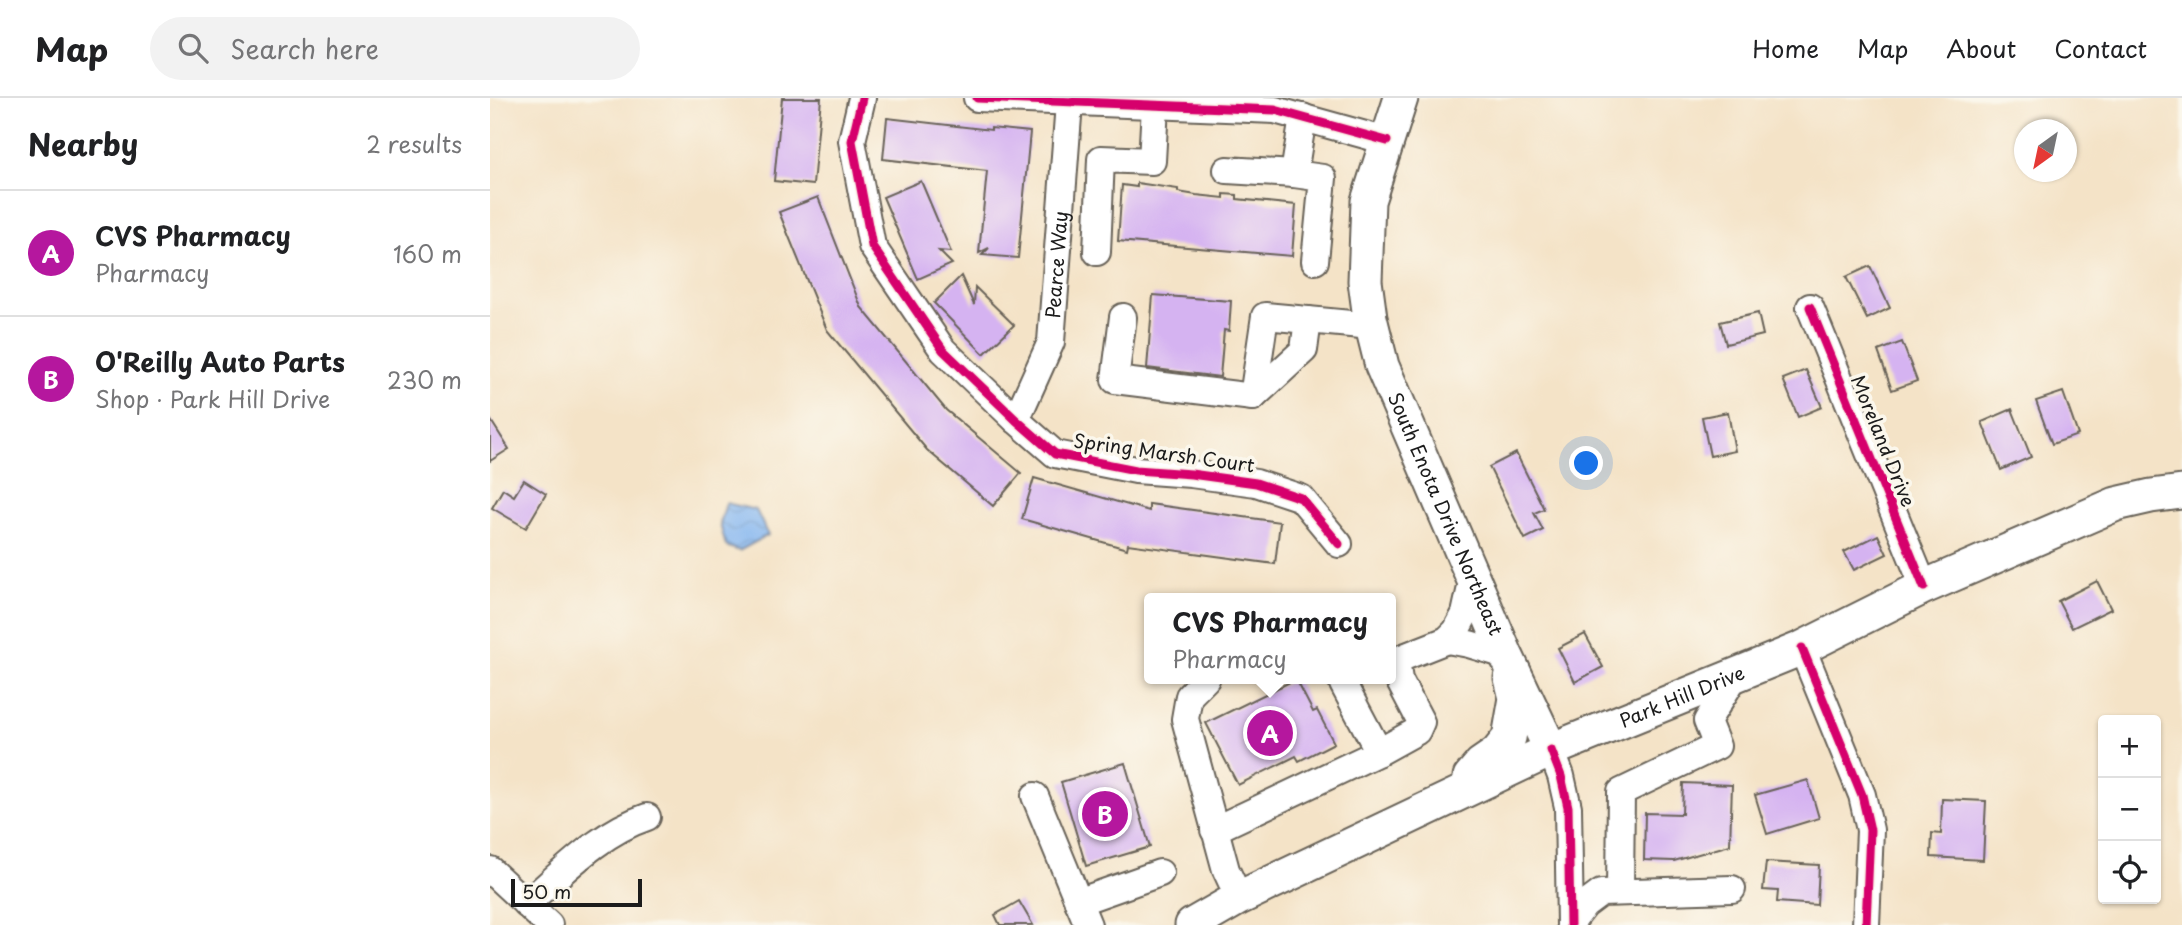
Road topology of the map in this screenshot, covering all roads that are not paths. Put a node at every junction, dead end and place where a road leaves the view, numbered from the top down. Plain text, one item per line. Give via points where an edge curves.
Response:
1 (862, 98) edge
2 (977, 98) edge
3 (1401, 98) edge
4 (1069, 103) junction
5 (1144, 103) edge
6 (1303, 117) junction
7 (1387, 141) junction
8 (1227, 170) dead end
9 (1294, 174) junction
10 (1097, 253) dead end
11 (1315, 261) dead end
12 (1810, 307) dead end
13 (1123, 317) dead end
14 (1308, 320) junction
15 (1372, 326) junction
16 (1253, 397) junction
17 (1016, 420) junction
18 (2182, 492) edge
19 (1339, 544) dead end
20 (1473, 579) junction
21 (1924, 587) junction
22 (1447, 640) junction
23 (1802, 648) junction
24 (1506, 655) junction
25 (1396, 661) edge
26 (1396, 671) edge
27 (1735, 676) junction
28 (1201, 684) edge
29 (1343, 684) edge
30 (1653, 708) junction
31 (1707, 721) junction
32 (1551, 750) junction
33 (1380, 752) junction
34 (1456, 793) junction
35 (1035, 796) dead end
36 (647, 817) dead end
37 (1214, 830) junction
38 (1569, 857) junction
39 (490, 870) edge
40 (1160, 873) dead end
41 (1732, 889) dead end
42 (1610, 893) junction
43 (1240, 898) junction
44 (526, 904) junction
45 (1083, 913) edge
46 (1570, 924) edge
47 (549, 925) edge
48 (1192, 925) edge
49 (1866, 925) edge

1 - 17 street, Spring Marsh Court via 852,141 872,246 943,350
2 - 4 street
3 - 7 main road, South Enota Drive Northeast
4 - 5 street
4 - 17 street, Pearce Way via 1051,342
5 - 6 street via 1275,110
5 - 10 street via 1152,161 1101,159
6 - 7 street
6 - 9 street
7 - 15 main road, South Enota Drive Northeast via 1368,201 1365,281
8 - 9 street
9 - 11 street via 1323,178
12 - 21 street, Moreland Drive
13 - 16 street via 1115,380
14 - 15 street
14 - 16 street via 1304,350
14 - 16 street via 1265,316
15 - 20 main road, South Enota Drive Northeast via 1382,366
17 - 19 street, Spring Marsh Court via 1055,454 1136,470 1256,483 1301,498
18 - 21 main road, Park Hill Drive via 2116,504
20 - 22 street via 1465,614
20 - 24 main road, South Enota Drive Northeast
21 - 23 main road, Park Hill Drive
22 - 24 street
22 - 25 street
23 - 27 main road, Park Hill Drive
23 - 49 street via 1862,795 1870,830
24 - 32 main road, South Enota Drive Northeast
24 - 34 main road via 1516,698 1508,738
26 - 33 street via 1421,722 1417,731
27 - 30 main road, Park Hill Drive
27 - 31 street
28 - 37 street via 1189,696 1185,719
29 - 33 street
30 - 31 street
30 - 32 main road, Park Hill Drive
31 - 42 street via 1717,746 1621,792
32 - 34 main road, Park Hill Drive
32 - 38 street, South Enota Drive Northeast via 1568,807
33 - 37 street
34 - 43 main road, Park Hill Drive
35 - 45 street
36 - 44 street via 603,838
37 - 43 street
38 - 42 street via 1584,878
38 - 46 street, South Enota Drive Northeast
39 - 44 street
40 - 45 street
41 - 42 street
42 - 46 street via 1585,905
43 - 48 main road, Park Hill Drive
44 - 47 street

